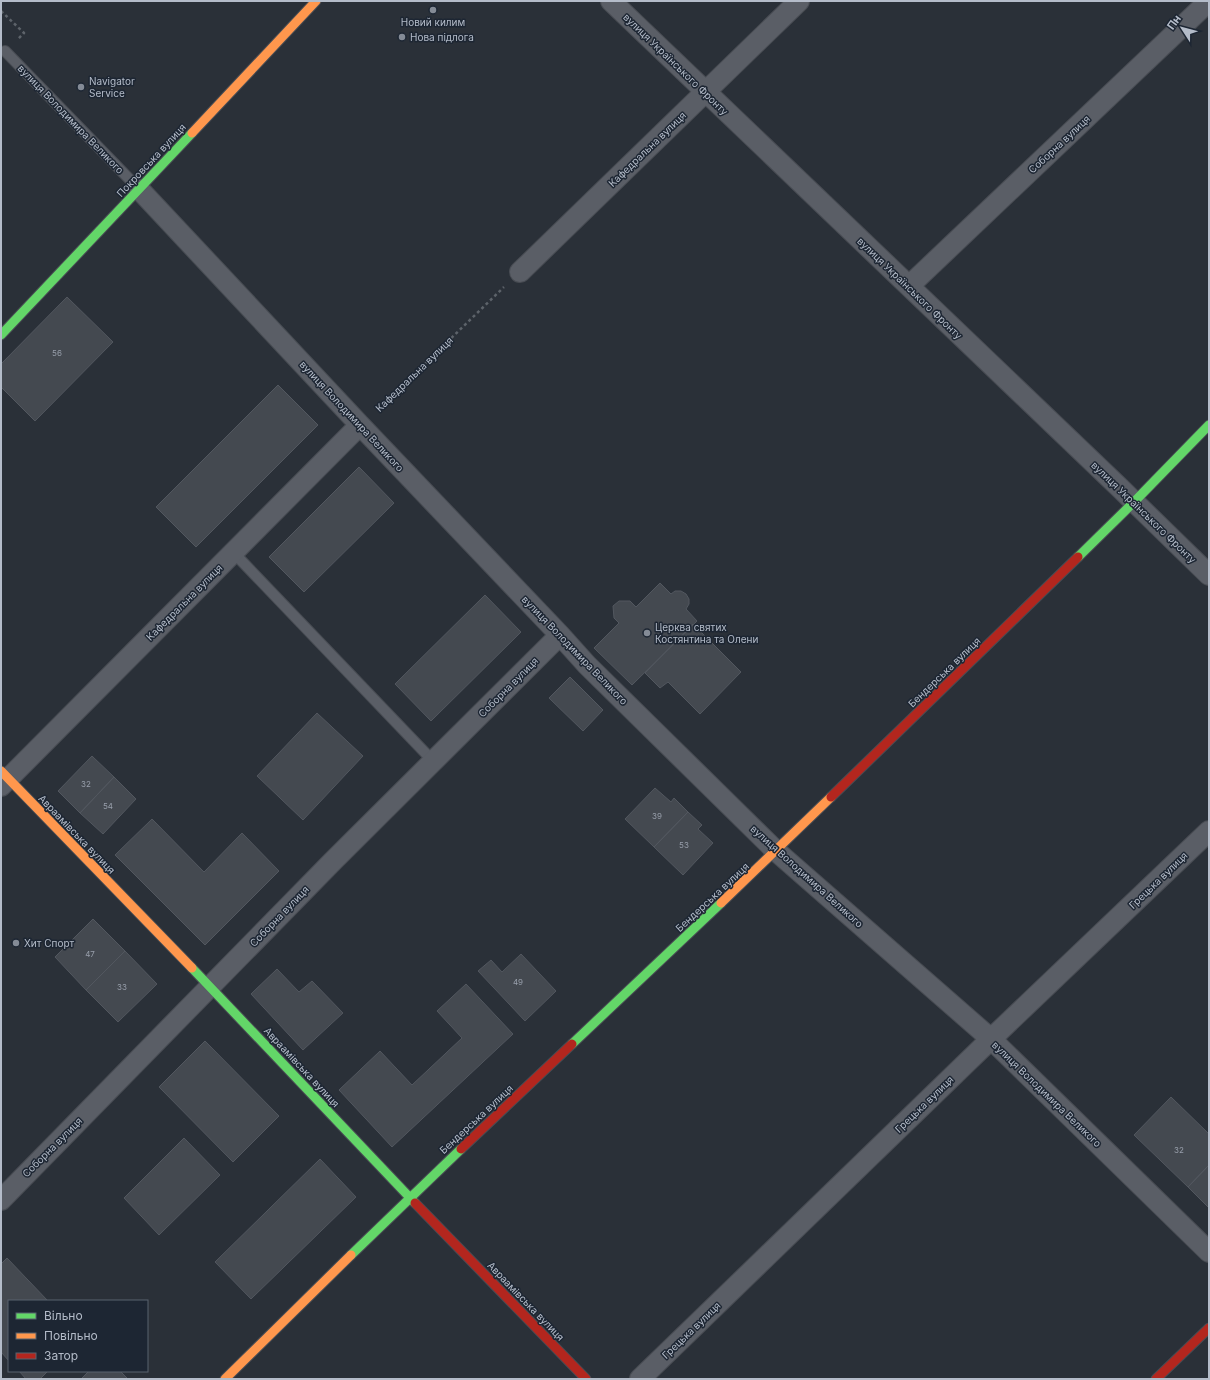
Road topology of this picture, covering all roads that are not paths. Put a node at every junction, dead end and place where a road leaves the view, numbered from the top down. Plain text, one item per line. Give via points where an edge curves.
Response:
1 (316, 1) edge
2 (611, 1) edge
3 (799, 1) edge
4 (1209, 1) edge
5 (6, 52) dead end
6 (705, 92) junction
7 (139, 189) junction
8 (520, 272) road end
9 (909, 286) junction
10 (1, 335) edge
11 (360, 425) junction
12 (1209, 426) edge
13 (1134, 502) junction
14 (234, 553) junction
15 (1209, 575) edge
16 (560, 635) junction
17 (433, 761) junction
18 (4, 779) edge
19 (1209, 831) edge
20 (776, 851) junction
21 (210, 987) junction
22 (991, 1039) junction
23 (410, 1198) junction
24 (1, 1200) edge
25 (1209, 1252) edge
26 (1209, 1328) edge
27 (225, 1379) edge
28 (586, 1379) edge
29 (640, 1379) edge
30 (1156, 1379) edge

1 - 7 main road, Покровська вулиця
2 - 6 street, вулиця Українського Фронту
3 - 6 street, Кафедральна вулиця
4 - 9 street, Соборна вулиця
5 - 7 lane, вулиця Володимира Великого
6 - 8 street, Кафедральна вулиця
6 - 9 street, вулиця Українського Фронту
7 - 10 main road, Покровська вулиця
7 - 11 street, вулиця Володимира Великого
9 - 13 street, вулиця Українського Фронту
11 - 14 street, Кафедральна вулиця
11 - 16 street, вулиця Володимира Великого
12 - 13 main road, Бендерська вулиця
13 - 15 street, вулиця Українського Фронту
13 - 20 main road, Бендерська вулиця
14 - 17 lane
14 - 18 street, Кафедральна вулиця
16 - 17 street, Соборна вулиця
16 - 20 street, вулиця Володимира Великого via 586,665
17 - 21 street, Соборна вулиця
18 - 21 main road, Авраамівська вулиця
19 - 22 street, Грецька вулиця
20 - 22 street, вулиця Володимира Великого
20 - 23 main road, Бендерська вулиця
21 - 23 main road, Авраамівська вулиця
21 - 24 street, Соборна вулиця
22 - 25 street, вулиця Володимира Великого
22 - 29 street, Грецька вулиця
23 - 27 main road, Бендерська вулиця
23 - 28 main road, Авраамівська вулиця
26 - 30 main road

